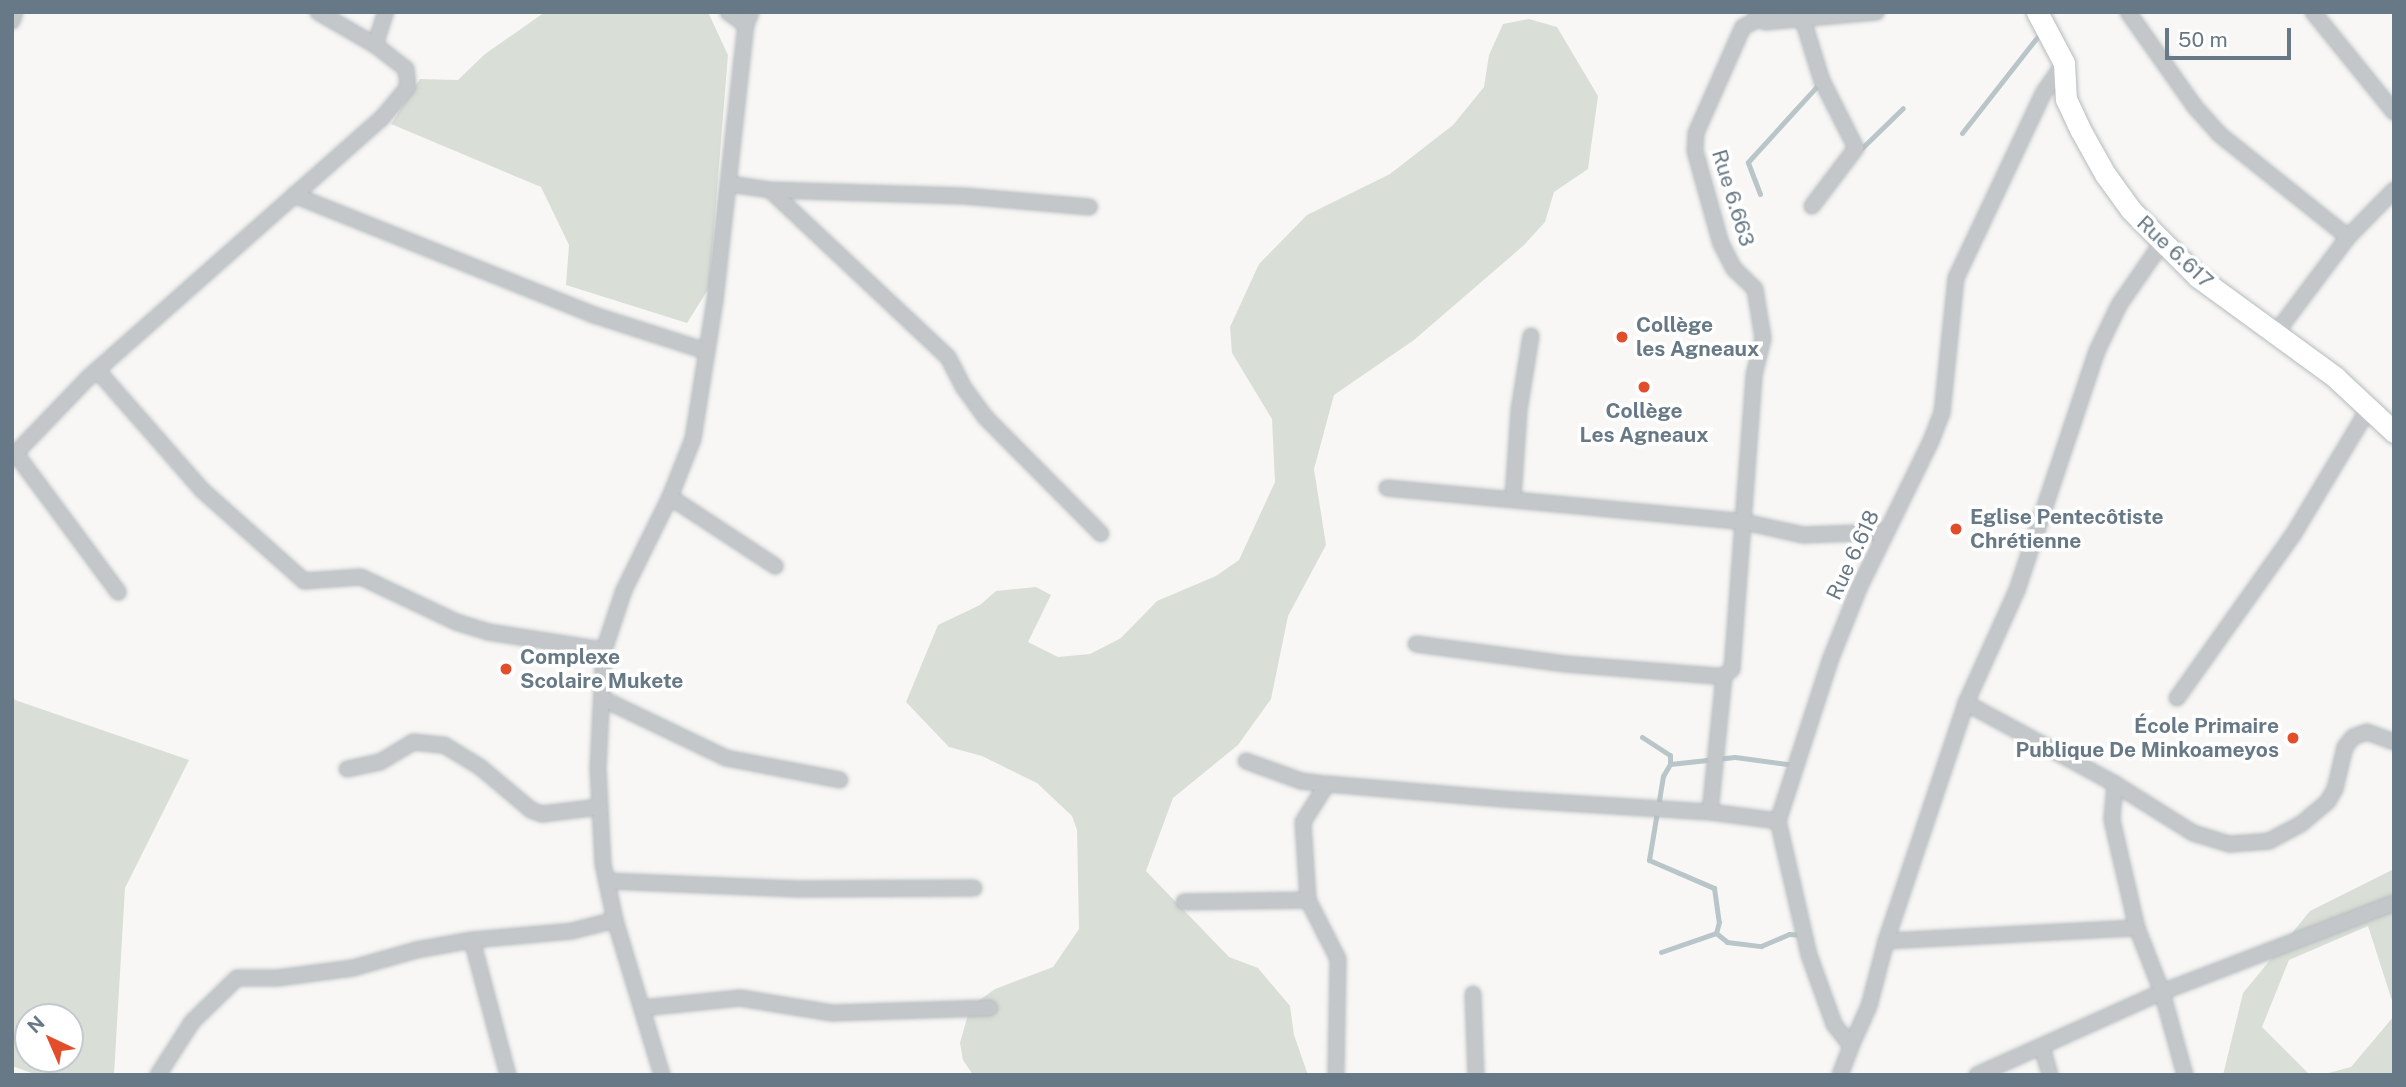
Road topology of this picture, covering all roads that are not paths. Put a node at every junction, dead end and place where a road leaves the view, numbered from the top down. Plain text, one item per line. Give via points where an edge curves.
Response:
1 (15, 12) edge
2 (318, 12) edge
3 (386, 12) edge
4 (729, 12) edge
5 (1877, 12) edge
6 (2036, 12) edge
7 (2128, 12) edge
8 (2313, 12) edge
9 (1758, 16) edge
10 (749, 19) edge
11 (1803, 20) junction
12 (12, 21) edge
13 (375, 45) junction
14 (2064, 63) junction
15 (2394, 112) edge
16 (729, 184) junction
17 (770, 190) junction
18 (2394, 190) edge
19 (294, 195) junction
20 (1812, 206) dead end
21 (1090, 207) dead end
22 (2348, 237) junction
23 (2162, 243) junction
24 (2276, 333) junction
25 (1531, 336) dead end
26 (706, 351) junction
27 (97, 370) junction
28 (2369, 408) junction
29 (2394, 432) edge
30 (14, 456) edge
31 (1387, 488) dead end
32 (670, 496) junction
33 (1513, 498) junction
34 (1744, 522) junction
35 (1884, 532) junction
36 (1101, 534) dead end
37 (775, 566) dead end
38 (117, 592) dead end
39 (1416, 644) dead end
40 (604, 650) junction
41 (1724, 676) junction
42 (2177, 698) dead end
43 (603, 699) junction
44 (1966, 703) junction
45 (2394, 743) edge
46 (1246, 761) dead end
47 (346, 769) dead end
48 (839, 780) dead end
49 (1327, 784) junction
50 (2115, 785) junction
51 (600, 807) junction
52 (1710, 812) junction
53 (1778, 821) junction
54 (607, 881) junction
55 (974, 888) dead end
56 (1308, 900) junction
57 (1184, 902) dead end
58 (2394, 903) edge
59 (615, 920) junction
60 (2137, 928) junction
61 (472, 940) junction
62 (1886, 941) junction
63 (2162, 992) junction
64 (1473, 994) dead end
65 (642, 1008) junction
66 (990, 1008) dead end
67 (1851, 1046) junction
68 (2042, 1047) junction
69 (158, 1075) edge
70 (508, 1075) edge
71 (662, 1075) edge
72 (1336, 1075) edge
73 (1476, 1075) edge
74 (1840, 1075) edge
75 (1977, 1075) edge
76 (2050, 1075) edge
77 (2185, 1075) edge

1 - 12 street
2 - 13 street
3 - 13 street
4 - 10 street
5 - 11 street
6 - 14 street, Rue 6.617
7 - 22 street via 2219,134
8 - 15 street
9 - 11 street via 1765,22
9 - 34 street, Rue 6.663 via 1744,27 1696,132 1696,151 1721,244 1734,269 1755,289 1763,338 1754,375
10 - 16 street
11 - 20 street via 1822,80 1856,144 1854,155
13 - 19 street via 405,69 408,87 382,118
14 - 23 street, Rue 6.617 via 2066,99 2105,174
14 - 35 street, Rue 6.618 via 2044,92 1956,278 1942,413
16 - 17 street
16 - 26 street
17 - 21 street via 964,196
17 - 36 street via 948,357 986,418
18 - 22 street
19 - 26 street via 594,315
19 - 27 street
22 - 24 street
23 - 24 street, Rue 6.617 via 2198,277
23 - 44 street via 2119,305 2098,351 2017,590
24 - 28 street, Rue 6.617
25 - 33 street via 1519,410
26 - 32 street via 693,439
27 - 30 street
27 - 40 street via 202,490 304,581 361,577 456,622 488,632
28 - 29 street, Rue 6.617
28 - 42 street via 2293,535
30 - 38 street
31 - 33 street
32 - 37 street
32 - 40 street via 624,590
33 - 34 street
34 - 35 street via 1802,535
34 - 41 street, Rue 6.663 via 1732,668
35 - 53 street, Rue 6.618 via 1831,658
39 - 41 street via 1566,664
40 - 43 street
41 - 52 street, Rue 6.663
43 - 48 street via 726,758
43 - 51 street via 597,768
44 - 50 street
44 - 62 street
45 - 50 street via 2367,732 2353,737 2345,747 2328,801 2301,824 2269,841 2230,844 2193,833
46 - 49 street via 1301,781
47 - 51 street via 380,762 413,741 444,745 480,767 531,810 542,814
49 - 52 street
49 - 56 street via 1303,822
50 - 60 street via 2112,820
51 - 54 street
52 - 53 street
53 - 67 street via 1810,955 1834,1024
54 - 55 street via 799,889
54 - 59 street
56 - 57 street
56 - 72 street via 1338,959
58 - 63 street
59 - 61 street via 572,930
59 - 65 street
60 - 62 street
60 - 63 street
61 - 69 street via 353,968 237,978 191,1022
61 - 70 street
62 - 67 street via 1869,1006
63 - 68 street
63 - 77 street
64 - 73 street
65 - 66 street via 740,998 832,1013
65 - 71 street
67 - 74 street
68 - 75 street
68 - 76 street

